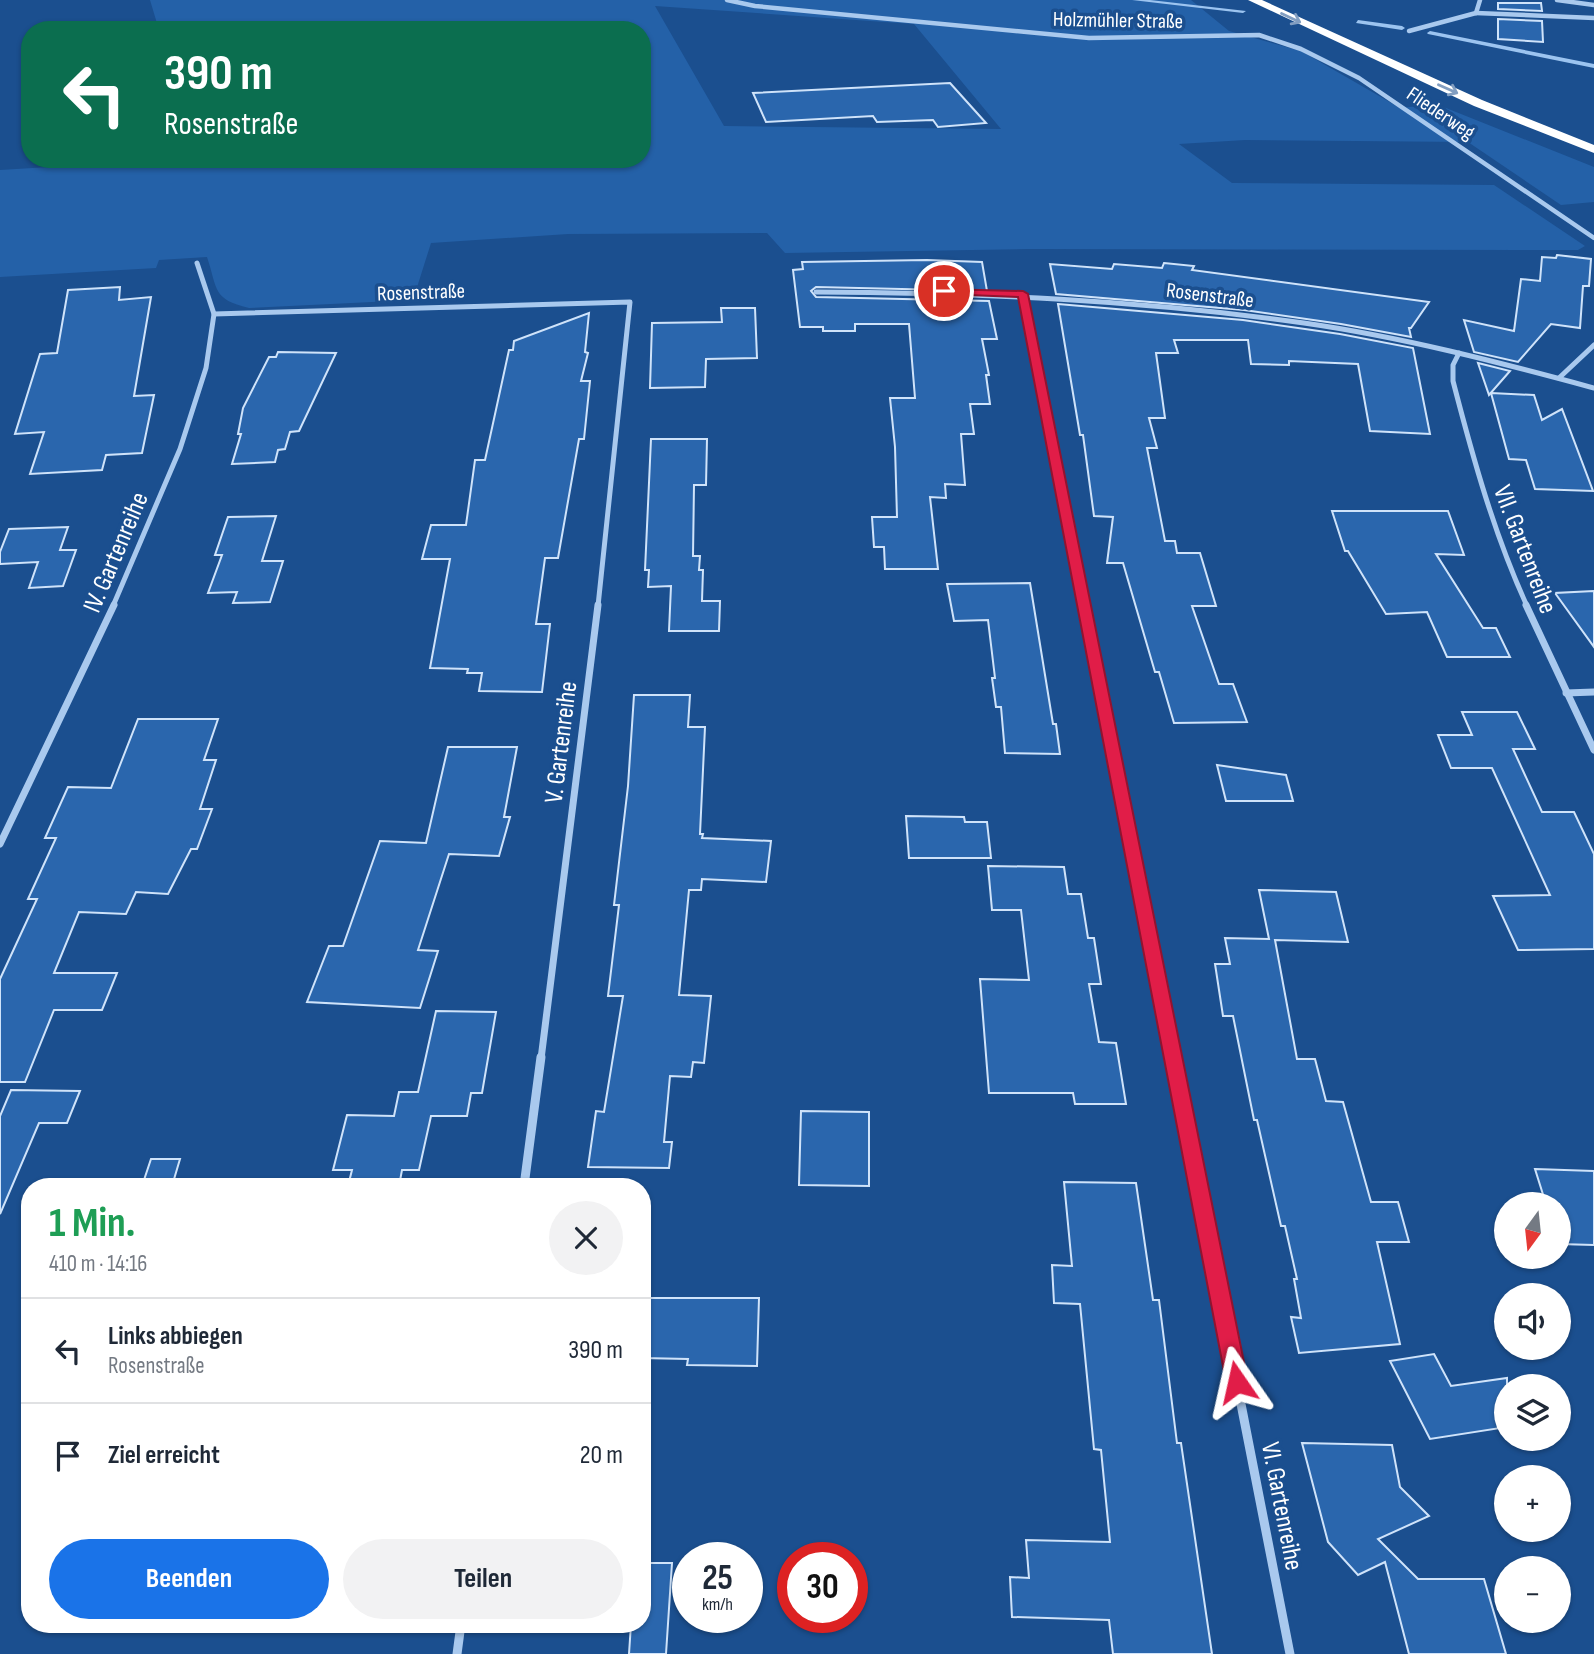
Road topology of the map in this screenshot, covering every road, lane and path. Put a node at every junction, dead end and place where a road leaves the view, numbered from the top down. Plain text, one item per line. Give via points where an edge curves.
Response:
1 (727, 0) edge
2 (1253, 0) edge
3 (1282, 0) edge
4 (1480, 0) edge
5 (1557, 0) edge
6 (1594, 5) edge
7 (1476, 13) junction
8 (1594, 18) edge
9 (1409, 31) dead end
10 (1259, 35) joint
11 (1470, 85) dead end
12 (1491, 94) dead end
13 (1594, 136) edge
14 (1594, 149) edge
15 (1594, 239) edge
16 (197, 263) dead end
17 (816, 292) dead end
18 (1023, 294) junction
19 (630, 302) joint
20 (214, 314) junction
21 (1594, 345) edge
22 (1459, 353) junction
23 (1559, 377) junction
24 (1594, 388) edge
25 (1594, 692) edge
26 (1566, 693) junction
27 (1594, 750) edge
28 (0, 844) edge
29 (525, 1178) edge
30 (460, 1633) edge
31 (457, 1654) edge
32 (1290, 1654) edge

1 - 10 street, Holzmühler Straße via 767,8 1088,38
2 -> 14 highway via 1478,103
3 - 11 highway
4 - 7 street
5 - 6 street
7 - 8 street
7 - 9 street
10 - 15 street, Fliederweg via 1295,44 1361,78
12 - 13 highway
16 - 20 street, IV. Gartenreihe
17 - 18 street, Rosenstraße
18 - 22 street, Rosenstraße via 1274,319
18 - 32 street, VI. Gartenreihe
19 - 20 street, Rosenstraße
19 - 29 street, V. Gartenreihe via 589,697
20 - 28 street, IV. Gartenreihe via 206,368 180,449 105,625
21 - 23 street
22 - 23 street, Rosenstraße
22 - 26 street, VII. Gartenreihe via 1453,381 1484,498
23 - 24 street, Rosenstraße
25 - 26 street
26 - 27 street, VII. Gartenreihe
30 - 31 street

